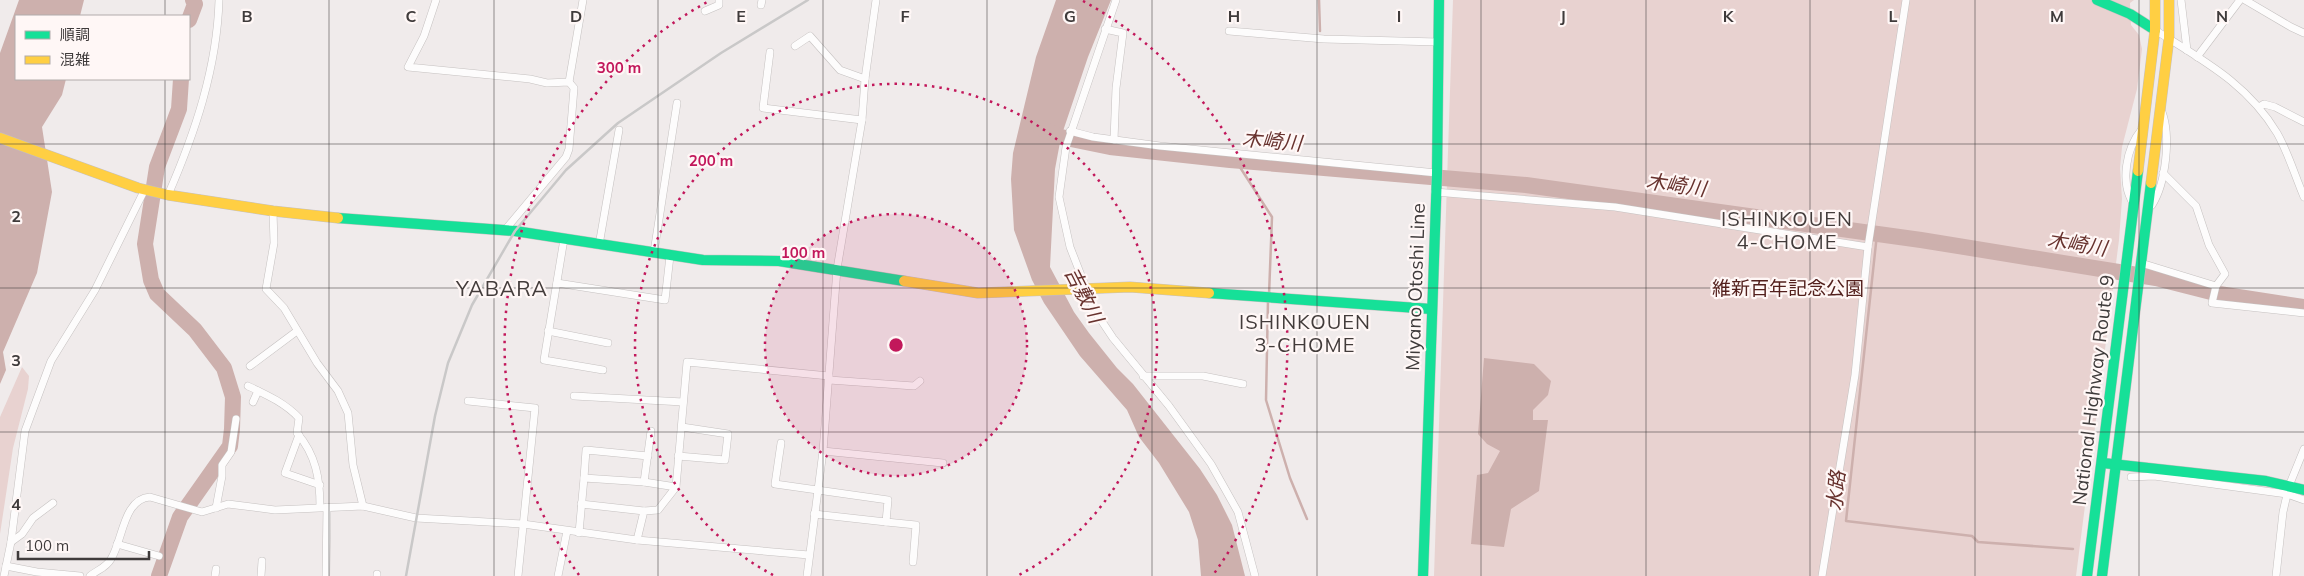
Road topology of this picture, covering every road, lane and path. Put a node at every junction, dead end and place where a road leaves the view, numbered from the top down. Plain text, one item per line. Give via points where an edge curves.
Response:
1 (220, 0) edge
2 (436, 0) edge
3 (583, 0) edge
4 (719, 0) edge
5 (876, 0) edge
6 (1116, 0) edge
7 (1439, 0) edge
8 (1906, 0) edge
9 (2097, 0) edge
10 (2155, 0) edge
11 (2169, 0) edge
12 (2182, 0) edge
13 (2240, 0) edge
14 (2245, 0) edge
15 (705, 11) dead end
16 (1105, 30) junction
17 (2155, 30) junction
18 (1229, 31) dead end
19 (2304, 32) edge
20 (2169, 38) junction
21 (1438, 42) junction
22 (795, 46) dead end
23 (2187, 50) junction
24 (770, 52) dead end
25 (2197, 57) junction
26 (865, 79) junction
27 (569, 82) junction
28 (676, 103) dead end
29 (2160, 107) junction
30 (2259, 107) junction
31 (862, 120) junction
32 (2304, 122) edge
33 (620, 130) dead end
34 (1070, 131) junction
35 (0, 138) edge
36 (1114, 140) junction
37 (1437, 172) junction
38 (2163, 173) junction
39 (141, 189) junction
40 (1435, 192) junction
41 (168, 195) junction
42 (2304, 197) edge
43 (2148, 210) junction
44 (273, 211) junction
45 (505, 230) junction
46 (564, 239) junction
47 (599, 245) junction
48 (1868, 247) junction
49 (654, 252) junction
50 (670, 256) junction
51 (2141, 265) junction
52 (837, 269) junction
53 (557, 283) junction
54 (2216, 286) junction
55 (1083, 288) junction
56 (1431, 309) junction
57 (2304, 313) edge
58 (297, 331) junction
59 (548, 331) junction
60 (608, 343) dead end
61 (250, 366) dead end
62 (603, 370) dead end
63 (1143, 376) junction
64 (829, 378) junction
65 (920, 381) dead end
66 (1243, 384) dead end
67 (248, 386) dead end
68 (258, 391) junction
69 (574, 396) dead end
70 (468, 401) dead end
71 (253, 402) dead end
72 (683, 402) junction
73 (236, 419) dead end
74 (682, 428) junction
75 (651, 431) dead end
76 (299, 436) junction
77 (781, 443) dead end
78 (2304, 449) edge
79 (822, 451) junction
80 (648, 456) junction
81 (678, 456) junction
82 (943, 463) dead end
83 (2103, 463) junction
84 (2117, 464) junction
85 (2131, 477) dead end
86 (584, 478) junction
87 (644, 482) junction
88 (320, 485) junction
89 (676, 487) junction
90 (2288, 490) junction
91 (2304, 490) edge
92 (818, 491) junction
93 (2304, 500) edge
94 (53, 503) dead end
95 (581, 504) junction
96 (363, 506) junction
97 (324, 507) junction
98 (216, 508) junction
99 (644, 511) junction
100 (814, 514) junction
101 (886, 522) junction
102 (523, 524) junction
103 (567, 531) junction
104 (579, 533) junction
105 (637, 540) junction
106 (11, 542) junction
107 (117, 544) junction
108 (809, 555) junction
109 (159, 556) dead end
110 (262, 561) dead end
111 (913, 562) dead end
112 (6, 566) junction
113 (4, 576) edge
114 (80, 576) edge
115 (90, 576) edge
116 (261, 576) edge
117 (326, 576) edge
118 (518, 576) edge
119 (558, 576) edge
120 (807, 576) edge
121 (1255, 576) edge
122 (1423, 576) edge
123 (1822, 576) edge
124 (2087, 576) edge
125 (2102, 576) edge
126 (2276, 576) edge

1 - 41 street via 214,56 199,113
2 - 27 street via 424,36 408,67 547,83
3 - 27 street
4 - 15 street via 719,5
5 - 26 street
6 - 16 street
7 - 21 main road, Miyano Otoshi Line
8 - 48 street
9 - 17 main road via 2130,14
10 - 17 main road, National Highway Route 9
11 - 20 main road, National Highway Route 9
12 - 23 street
13 - 25 street
14 - 19 street
16 - 34 street
16 - 36 street via 1123,33
17 - 20 street
17 - 83 main road, National Highway Route 9
18 - 21 street via 1324,39
20 - 23 street
20 - 29 main road, National Highway Route 9
21 - 37 main road, Miyano Otoshi Line
22 - 26 street via 810,36 840,70
23 - 25 street
24 - 31 street via 763,108
25 - 30 street via 2244,90
26 - 31 street
27 - 45 street via 574,88 570,149 563,162
28 - 49 street
29 - 38 street via 2166,124
29 - 43 main road, National Highway Route 9
30 - 32 street via 2264,104 2275,107
30 - 42 street via 2278,134
31 - 52 street
33 - 47 street
34 - 36 street
34 - 55 street via 1059,197
35 - 39 main road
36 - 37 street
37 - 40 main road, Miyano Otoshi Line
38 - 43 street via 2155,201
38 - 54 street via 2196,206 2209,245 2225,274
39 - 41 main road
39 - 106 street via 95,290 51,361 25,431
40 - 48 street via 1615,208
40 - 56 main road, Miyano Otoshi Line
41 - 44 main road
43 - 51 main road, National Highway Route 9
44 - 45 main road
44 - 58 street via 274,243 266,289 284,308
45 - 46 main road
46 - 47 main road
46 - 53 street
47 - 49 main road
48 - 123 street via 1855,374
49 - 50 main road
50 - 52 main road via 779,261
50 - 53 street via 665,300
51 - 54 street
51 - 84 main road, National Highway Route 9
52 - 55 main road via 978,293
52 - 64 street
53 - 59 street
54 - 57 street via 2212,303
55 - 56 main road via 1191,290
55 - 63 street via 1113,338
56 - 122 main road, Miyano Otoshi Line
58 - 61 street
58 - 96 street via 338,391 348,413 353,465
59 - 60 street
59 - 62 street via 544,360
63 - 66 street via 1203,376
63 - 121 street via 1194,439 1232,502 1246,538
64 - 65 street via 914,386
64 - 72 street via 687,362
64 - 79 street
67 - 68 street
68 - 71 street
68 - 76 street via 290,409 299,418
69 - 72 street
70 - 102 street via 536,408
72 - 74 street
73 - 98 street via 232,452 222,465
74 - 81 street
74 - 81 street via 728,434 725,460
75 - 80 street
76 - 88 street via 308,447
76 - 88 street via 286,473
77 - 92 street via 775,484
78 - 90 street
79 - 82 street
79 - 92 street
80 - 86 street via 586,450
80 - 87 street
81 - 89 street
83 - 84 main road
83 - 124 main road, National Highway Route 9
84 - 90 main road via 2266,481
84 - 125 main road, National Highway Route 9
85 - 90 street via 2154,476
86 - 87 street
86 - 95 street
87 - 89 street
88 - 97 street
89 - 99 street via 658,510
90 - 91 main road
90 - 93 street
90 - 126 street
92 - 100 street
92 - 101 street via 888,500
94 - 106 street
95 - 99 street
95 - 104 street
96 - 97 street
96 - 102 street via 416,518
97 - 98 street via 275,510 228,504
97 - 117 street
98 - 107 street via 202,512 143,497 134,503
99 - 105 street
100 - 101 street
100 - 108 street
101 - 111 street via 916,525
102 - 103 street
102 - 118 street
103 - 104 street
103 - 119 street
104 - 105 street
105 - 108 street
106 - 112 street
107 - 109 street
107 - 115 street via 111,560
108 - 120 street
110 - 116 street
112 - 113 street
112 - 114 street

